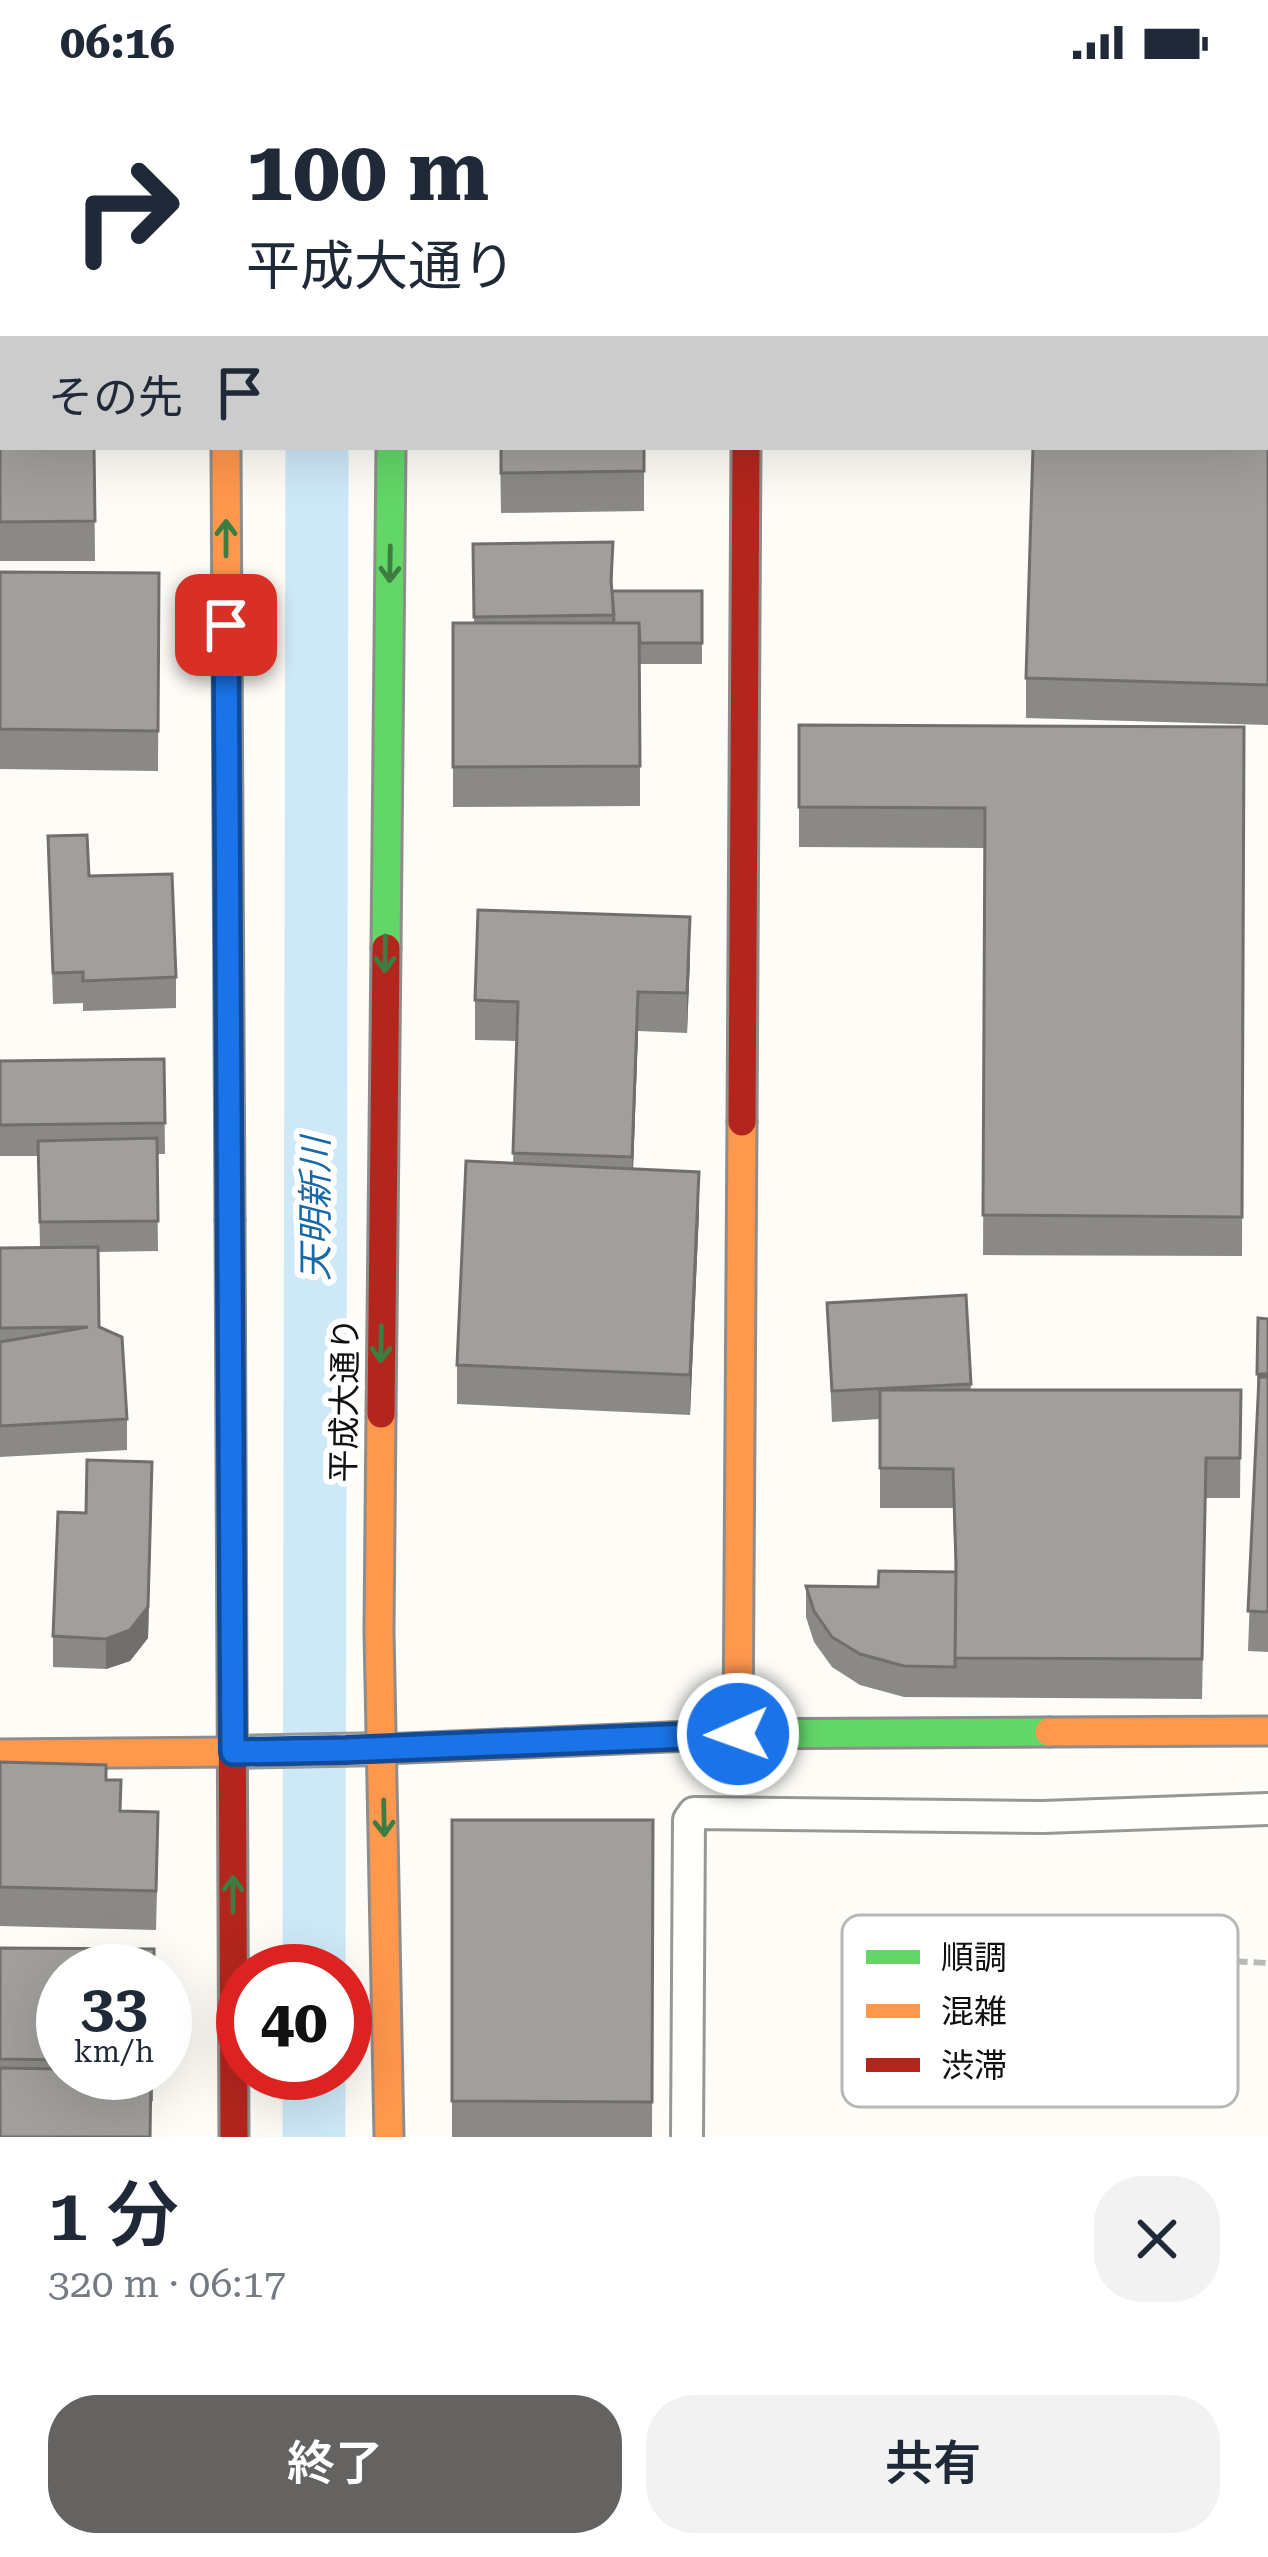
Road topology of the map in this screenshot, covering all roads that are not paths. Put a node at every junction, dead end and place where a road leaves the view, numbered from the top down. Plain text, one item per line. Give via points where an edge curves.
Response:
1 (226, 450) edge
2 (391, 450) edge
3 (746, 450) edge
4 (1268, 1731) edge
5 (738, 1734) junction
6 (383, 1749) junction
7 (243, 1752) junction
8 (0, 1754) edge
9 (1268, 1809) edge
10 (234, 2137) edge
11 (389, 2137) edge
12 (687, 2137) edge

7 -> 1 street
2 -> 6 street, 平成大通り
3 - 5 street
4 - 5 street
5 - 6 street
6 - 7 street
6 -> 11 street, 平成大通り
7 - 8 street
10 -> 7 street
9 - 12 street via 1043,1817 694,1813

